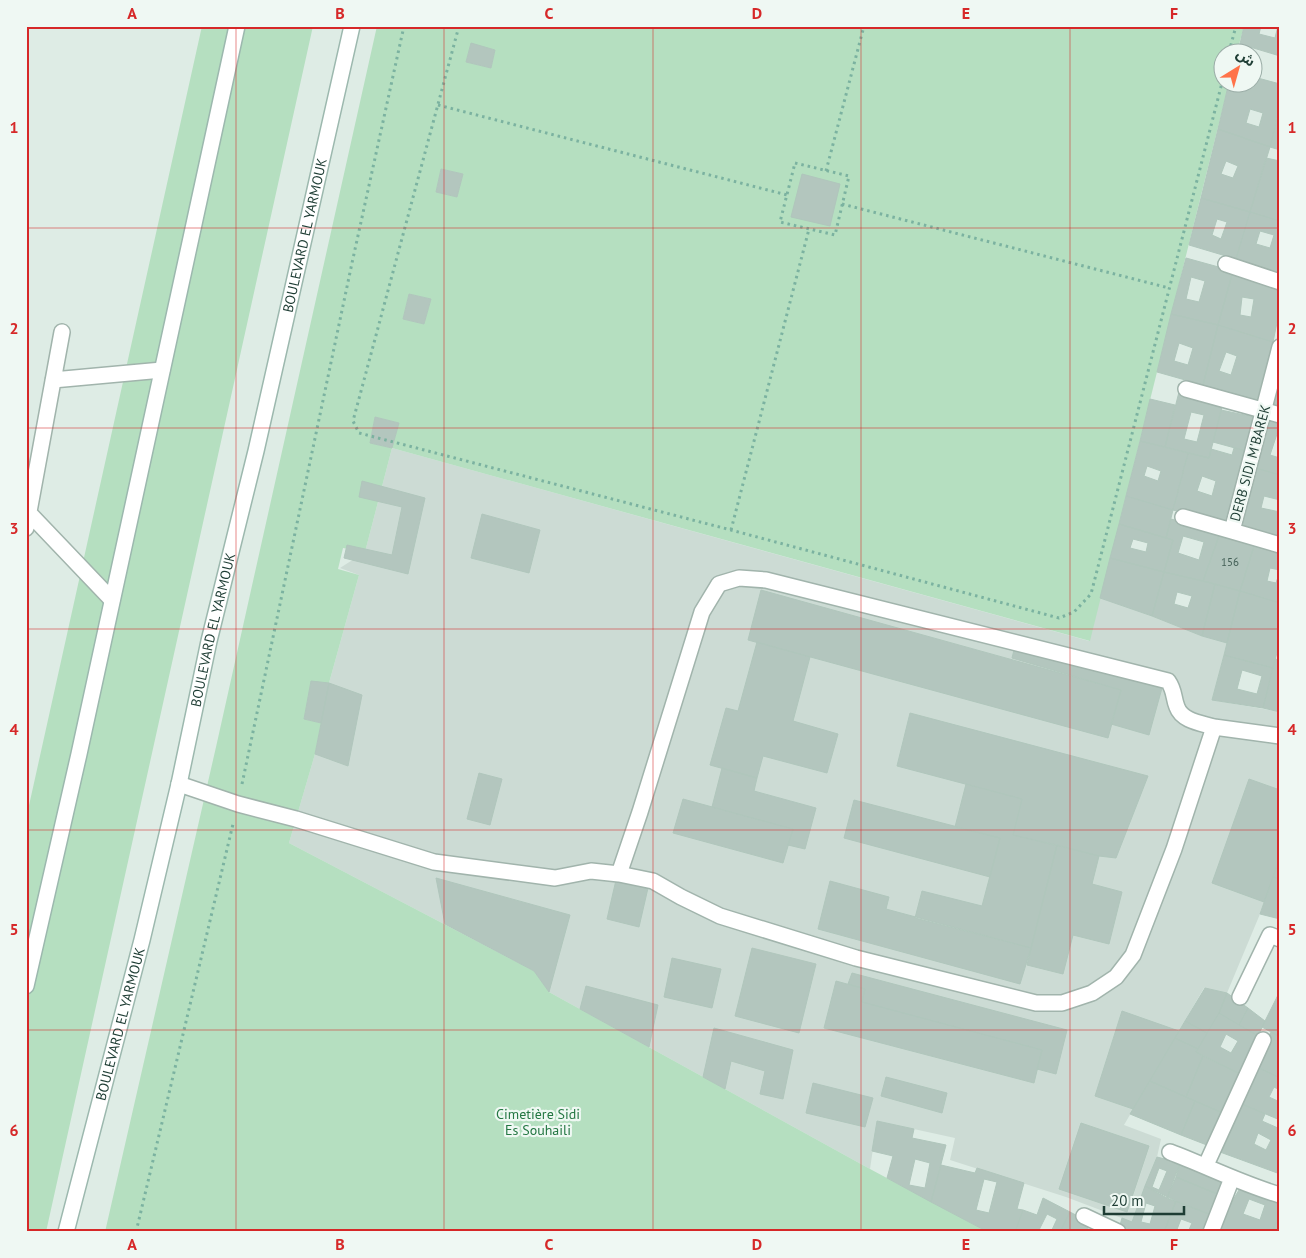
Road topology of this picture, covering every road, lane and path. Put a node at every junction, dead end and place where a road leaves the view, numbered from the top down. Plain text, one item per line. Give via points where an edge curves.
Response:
1 (237, 26) edge
2 (352, 26) edge
3 (404, 26) edge
4 (459, 26) edge
5 (864, 26) edge
6 (1236, 26) edge
7 (1232, 42) edge
8 (1220, 92) edge
9 (438, 105) junction
10 (826, 171) junction
11 (787, 195) junction
12 (842, 204) junction
13 (809, 229) junction
14 (1226, 264) dead end
15 (1280, 282) edge
16 (1169, 288) junction
17 (62, 332) dead end
18 (1280, 347) edge
19 (162, 370) junction
20 (53, 380) junction
21 (1186, 389) dead end
22 (1264, 411) junction
23 (1280, 416) edge
24 (1183, 517) dead end
25 (28, 521) edge
26 (731, 530) junction
27 (1232, 531) junction
28 (1280, 545) edge
29 (112, 600) junction
30 (1214, 727) junction
31 (1280, 736) edge
32 (179, 784) junction
33 (238, 804) junction
34 (619, 874) junction
35 (1280, 939) edge
36 (26, 986) edge
37 (1240, 997) dead end
38 (1263, 1040) dead end
39 (1170, 1152) dead end
40 (1206, 1166) junction
41 (1232, 1178) junction
42 (1280, 1196) edge
43 (1084, 1216) dead end
44 (66, 1232) edge
45 (136, 1232) edge
46 (1118, 1232) edge
47 (1211, 1232) edge

1 - 19 main road
2 - 32 main road, BOULEVARD EL YARMOUK via 209,641
3 - 33 path
4 - 9 path
5 - 10 path
6 - 7 path
8 - 16 path
9 - 11 path
9 - 26 path via 353,421 358,433
10 - 11 path via 794,163
10 - 12 path via 849,176
11 - 13 path via 780,222
12 - 13 path via 835,235
12 - 16 path
13 - 26 path
14 - 15 main road
16 - 26 path via 1091,594 1074,612 1059,618
17 - 20 main road
18 - 22 main road, DERB SIDI M'BAREK
19 - 20 main road
19 - 29 main road
20 - 25 main road
21 - 22 main road
22 - 23 main road
22 - 27 main road, DERB SIDI M'BAREK
24 - 27 main road
25 - 29 main road
27 - 28 main road, DERB SIDI M'BAREK
29 - 36 main road
30 - 31 main road
30 - 34 main road via 1174,850 1133,955 1116,977 1092,993 1062,1003 1036,1003 856,958 720,916 680,898 653,881
30 - 34 main road via 1185,718 1177,708 1174,690 1168,681 766,580 739,578 720,584 702,612
32 - 33 main road
32 - 44 main road, BOULEVARD EL YARMOUK
33 - 34 main road via 434,862 555,878 591,871
33 - 45 path
35 - 37 main road via 1270,935
38 - 40 main road
39 - 40 main road
40 - 41 main road
41 - 42 main road
41 - 47 main road
43 - 46 main road

